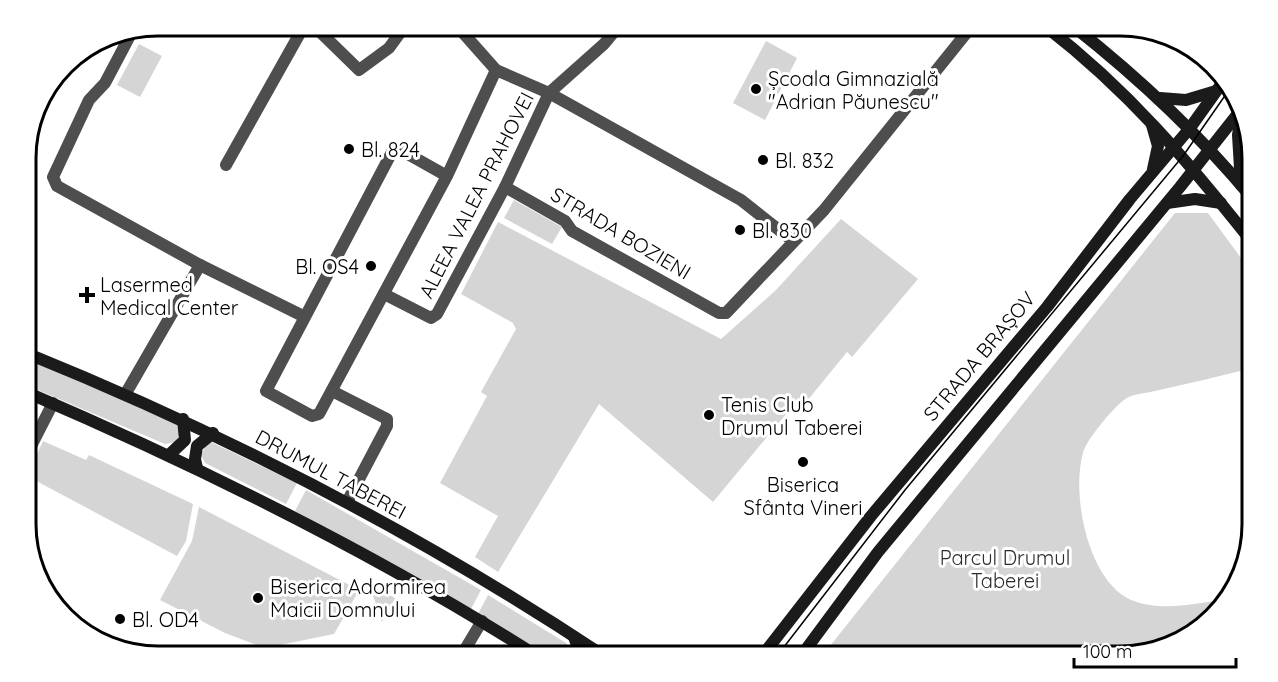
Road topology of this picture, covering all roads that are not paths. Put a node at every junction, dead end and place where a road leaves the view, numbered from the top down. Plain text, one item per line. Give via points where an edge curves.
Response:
1 (298, 36) edge
2 (324, 36) edge
3 (398, 36) edge
4 (466, 36) edge
5 (611, 36) edge
6 (964, 36) edge
7 (1058, 36) edge
8 (1087, 36) edge
9 (128, 40) edge
10 (496, 70) junction
11 (1219, 88) edge
12 (1217, 91) junction
13 (549, 93) junction
14 (1160, 98) junction
15 (1235, 118) edge
16 (1151, 121) junction
17 (1190, 128) junction
18 (1239, 131) edge
19 (1175, 146) junction
20 (1210, 149) junction
21 (226, 165) dead end
22 (1194, 170) junction
23 (1151, 174) junction
24 (447, 176) junction
25 (1241, 185) joint
26 (505, 187) junction
27 (1166, 203) junction
28 (1221, 203) junction
29 (1242, 229) edge
30 (793, 241) junction
31 (200, 265) junction
32 (384, 294) junction
33 (303, 316) junction
34 (36, 356) edge
35 (332, 391) junction
36 (126, 393) junction
37 (36, 396) edge
38 (53, 403) junction
39 (183, 419) junction
40 (213, 433) junction
41 (36, 438) edge
42 (170, 455) junction
43 (197, 468) junction
44 (347, 502) junction
45 (482, 621) junction
46 (574, 637) junction
47 (467, 646) edge
48 (521, 646) edge
49 (577, 646) edge
50 (588, 646) edge
51 (770, 646) edge
52 (808, 646) edge

1 - 21 street
2 - 3 street via 359,70 389,48
4 - 10 street, ALEEA VALEA PRAHOVEI
5 - 13 street, ALEEA VALEA PRAHOVEI
6 - 30 street, STRADA BOZIENI via 824,210
7 - 16 main road via 1095,66
8 - 14 main road
9 - 31 street via 105,83 89,100 53,177 57,186
10 - 13 street, ALEEA VALEA PRAHOVEI
10 - 24 street
11 - 12 main road, STRADA BRAȘOV
12 - 14 main road via 1186,100
12 - 17 main road, STRADA BRAȘOV
13 - 26 street, ALEEA VALEA PRAHOVEI
13 - 30 street via 741,200
14 - 17 main road
15 - 20 main road
16 - 19 main road
16 - 23 main road via 1158,146
17 - 19 main road, STRADA BRAȘOV
17 - 20 main road
18 - 25 main road
19 - 22 main road
19 - 23 main road, STRADA BRAȘOV
20 - 22 main road
20 - 25 main road
22 - 27 main road
22 - 28 main road
23 - 51 main road, STRADA BRAȘOV
24 - 32 street
24 - 33 street via 399,149 392,152
26 - 30 street, STRADA BOZIENI via 565,221 572,231 723,314
26 - 32 street, ALEEA VALEA PRAHOVEI via 434,317
27 - 28 main road via 1195,199
27 - 52 main road via 942,472
28 - 29 main road
31 - 33 street
31 - 36 street
32 - 35 street
33 - 35 street via 266,391 316,416
34 - 36 main road, DRUMUL TABEREI
35 - 44 street via 387,419 387,426
36 - 39 main road, DRUMUL TABEREI
37 - 38 main road
38 - 41 street
38 - 42 main road
39 - 40 main road, DRUMUL TABEREI
39 - 42 main road via 185,440
40 - 43 main road via 197,446
40 - 44 main road, DRUMUL TABEREI
42 - 43 main road
43 - 45 main road via 355,549
44 - 46 main road, DRUMUL TABEREI
45 - 47 street
45 - 48 main road
46 - 49 main road
46 - 50 main road, DRUMUL TABEREI

